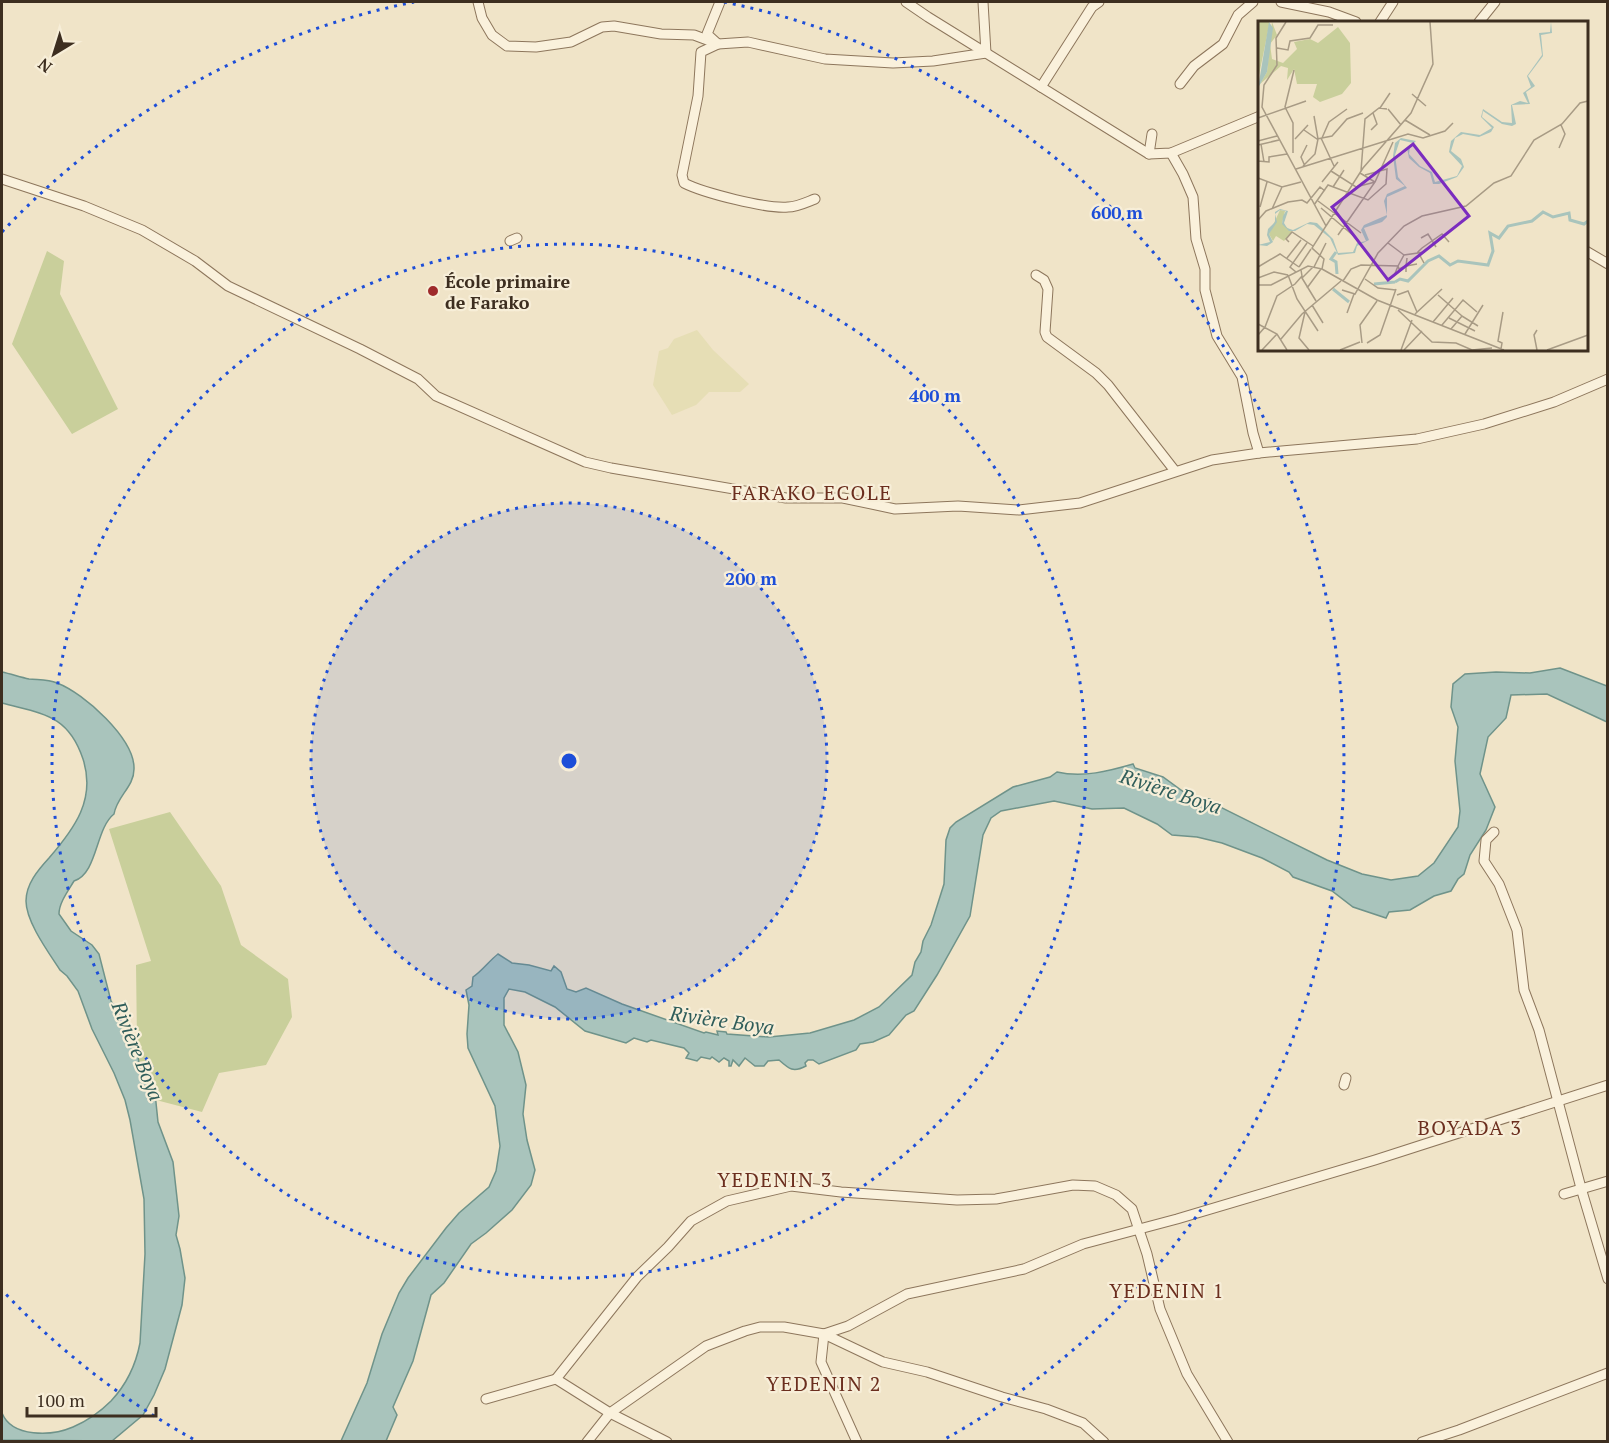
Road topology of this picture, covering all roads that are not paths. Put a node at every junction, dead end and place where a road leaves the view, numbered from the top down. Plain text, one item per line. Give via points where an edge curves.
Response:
1 (478, 2) edge
2 (720, 2) edge
3 (906, 2) edge
4 (983, 2) edge
5 (1099, 2) edge
6 (1253, 2) edge
7 (1281, 2) edge
8 (1393, 2) edge
9 (1495, 2) edge
10 (1353, 21) edge
11 (1381, 21) edge
12 (1480, 21) edge
13 (718, 44) junction
14 (980, 52) junction
15 (1180, 84) dead end
16 (1041, 87) junction
17 (1258, 117) edge
18 (1152, 134) dead end
19 (1171, 153) junction
20 (1149, 154) junction
21 (2, 179) edge
22 (815, 199) dead end
23 (1588, 252) edge
24 (1608, 264) edge
25 (1036, 275) dead end
26 (1608, 379) edge
27 (1259, 453) junction
28 (1175, 471) junction
29 (1494, 832) dead end
30 (1608, 1085) edge
31 (1557, 1101) junction
32 (1608, 1181) edge
33 (1581, 1188) junction
34 (1564, 1194) dead end
35 (1140, 1227) junction
36 (1608, 1279) edge
37 (824, 1334) junction
38 (1608, 1373) edge
39 (556, 1379) junction
40 (486, 1399) dead end
41 (610, 1413) junction
42 (596, 1431) junction
43 (587, 1442) edge
44 (599, 1442) edge
45 (667, 1442) edge
46 (857, 1442) edge
47 (1104, 1442) edge
48 (1228, 1442) edge
49 (1422, 1442) edge

1 - 13 street via 492,35 507,46 571,42 602,27 614,26 694,35
2 - 13 street via 707,34
3 - 14 street
4 - 14 street via 985,40
5 - 16 street
6 - 15 street via 1238,15 1224,44 1194,66
7 - 10 street
8 - 11 street
9 - 12 street
13 - 14 street via 748,42 825,59 893,63 933,61
13 - 22 street via 701,52 698,96 682,175 684,183 751,202 789,207
14 - 16 street
16 - 20 street
17 - 19 street
18 - 20 street
19 - 20 street
19 - 27 street via 1193,197 1205,290 1218,336 1242,377
21 - 28 street via 142,230 228,286 418,379 436,396 585,462 795,501 843,498 895,510 958,506 1019,510 1080,503
23 - 24 street
25 - 28 street via 1048,289 1047,338 1108,385
26 - 27 street via 1554,402 1484,424 1417,439
27 - 28 street via 1212,460
29 - 31 street via 1486,840 1484,861 1499,884 1517,930 1524,990
30 - 31 street
31 - 33 street
31 - 35 street via 1375,1160
32 - 33 street
33 - 34 street
33 - 36 street
35 - 37 street via 1083,1244 1023,1269 907,1293 848,1326
35 - 39 street via 1132,1209 1095,1186 1073,1185 996,1199 957,1200 791,1186 760,1192 727,1201 691,1221 637,1278
35 - 48 street via 1160,1309 1187,1374
37 - 41 street via 784,1327 745,1331 706,1346
37 - 46 street via 821,1362
37 - 47 street via 883,1362 927,1372 1083,1423
38 - 49 street
39 - 40 street
39 - 41 street
41 - 42 street
41 - 45 street
42 - 43 street
42 - 44 street

